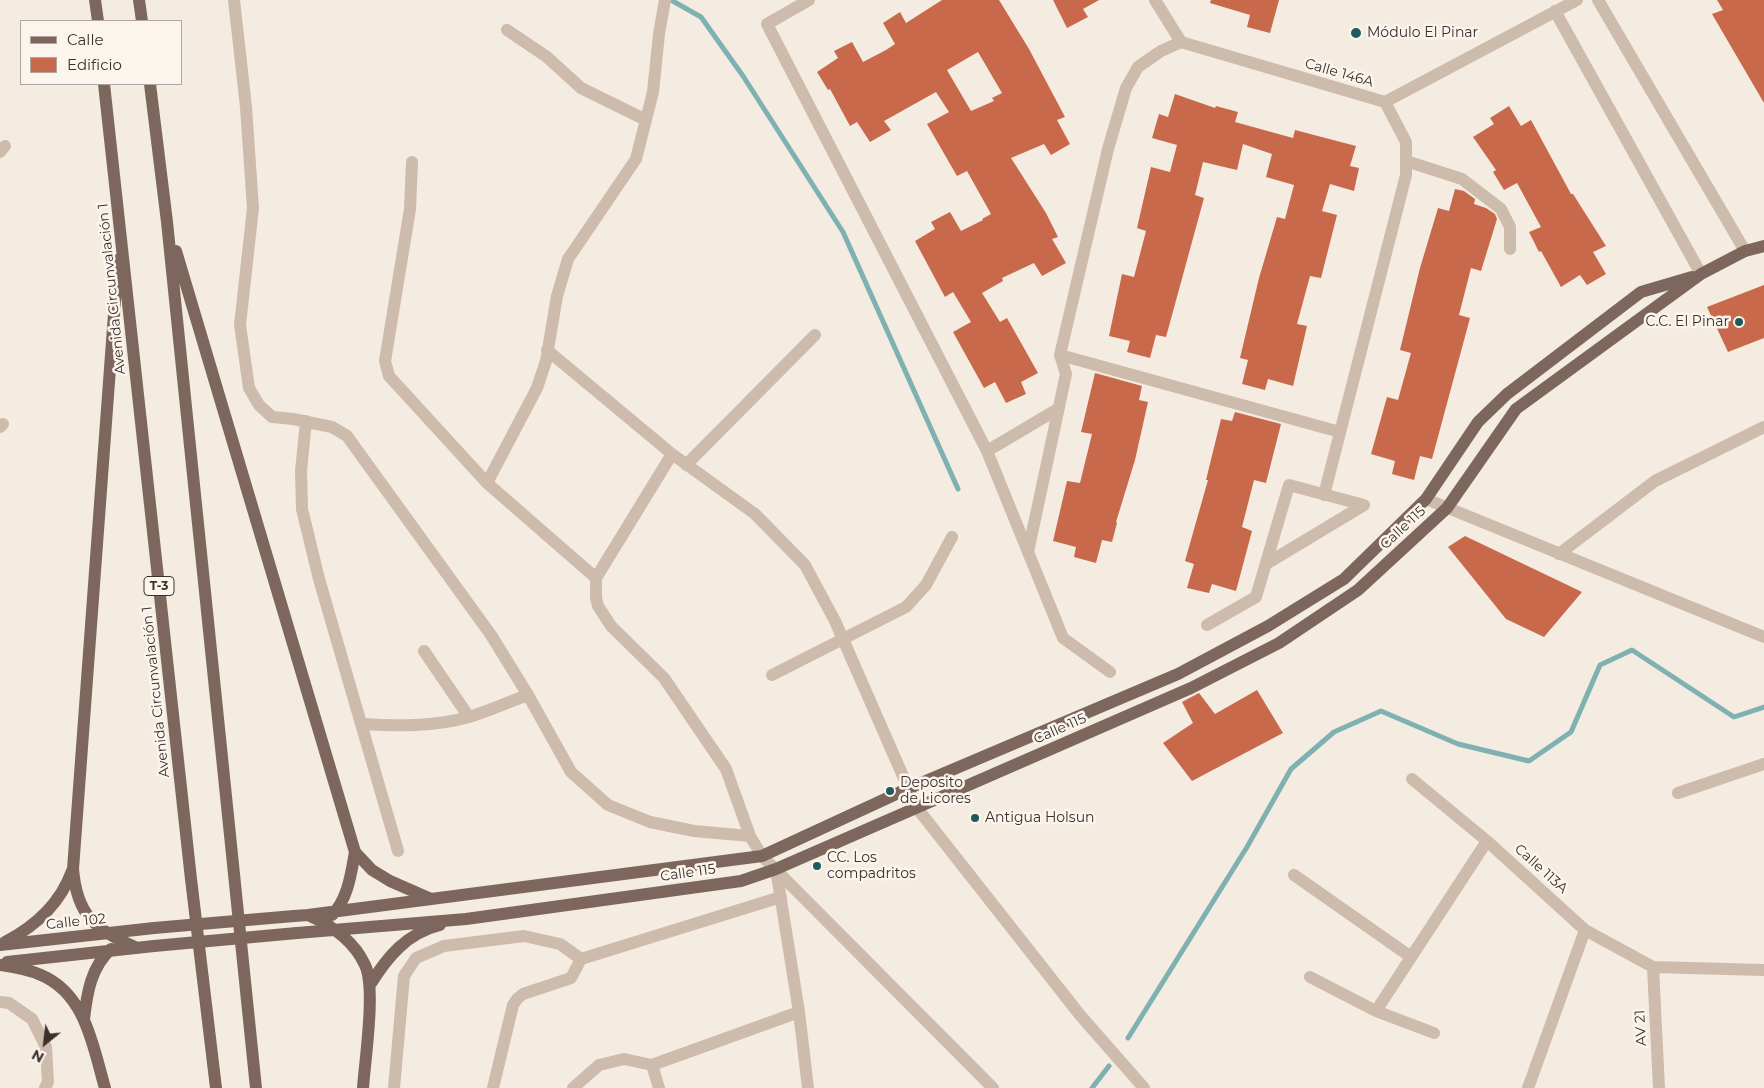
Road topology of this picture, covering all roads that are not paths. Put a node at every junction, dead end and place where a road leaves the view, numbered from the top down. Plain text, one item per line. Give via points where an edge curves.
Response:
1 (95, 0) edge
2 (139, 0) edge
3 (234, 0) edge
4 (666, 0) edge
5 (809, 0) edge
6 (1155, 0) edge
7 (1577, 0) edge
8 (1598, 0) edge
9 (1555, 11) junction
10 (98, 20) edge
11 (142, 20) edge
12 (507, 30) dead end
13 (1181, 42) junction
14 (104, 85) edge
15 (150, 85) edge
16 (1385, 102) junction
17 (646, 120) junction
18 (1406, 161) junction
19 (412, 162) dead end
20 (167, 222) junction
21 (120, 228) junction
22 (1764, 246) edge
23 (1510, 249) dead end
24 (1745, 251) junction
25 (1701, 274) junction
26 (815, 335) dead end
27 (547, 350) junction
28 (1060, 355) junction
29 (1058, 409) junction
30 (306, 422) junction
31 (1764, 427) edge
32 (1340, 432) junction
33 (987, 451) junction
34 (672, 454) junction
35 (686, 465) junction
36 (487, 483) junction
37 (1324, 495) junction
38 (1426, 500) junction
39 (1447, 508) junction
40 (952, 537) dead end
41 (1028, 552) junction
42 (1559, 554) junction
43 (1266, 564) junction
44 (596, 578) junction
45 (1206, 625) dead end
46 (1764, 637) edge
47 (843, 640) junction
48 (424, 651) dead end
49 (1110, 672) dead end
50 (772, 675) dead end
51 (528, 694) junction
52 (469, 717) junction
53 (361, 724) junction
54 (1764, 764) edge
55 (1412, 779) dead end
56 (907, 789) junction
57 (1678, 793) dead end
58 (917, 808) junction
59 (750, 836) junction
60 (1487, 841) junction
61 (398, 851) dead end
62 (355, 852) junction
63 (762, 856) junction
64 (73, 869) junction
65 (776, 869) junction
66 (1294, 875) dead end
67 (781, 898) junction
68 (431, 899) junction
69 (335, 911) junction
70 (308, 915) junction
71 (466, 919) junction
72 (324, 922) junction
73 (154, 928) joint
74 (336, 930) junction
75 (1586, 930) junction
76 (135, 931) junction
77 (303, 932) junction
78 (109, 934) junction
79 (121, 941) junction
80 (0, 945) edge
81 (135, 947) junction
82 (109, 950) junction
83 (1411, 957) junction
84 (581, 958) junction
85 (0, 964) edge
86 (1653, 967) junction
87 (1764, 970) edge
88 (1310, 977) dead end
89 (370, 985) junction
90 (0, 1002) edge
91 (1376, 1011) junction
92 (799, 1012) junction
93 (84, 1019) junction
94 (1434, 1033) dead end
95 (652, 1065) junction
96 (46, 1088) edge
97 (105, 1088) edge
98 (216, 1088) edge
99 (256, 1088) edge
100 (363, 1088) edge
101 (394, 1088) edge
102 (493, 1088) edge
103 (573, 1088) edge
104 (659, 1088) edge
105 (808, 1088) edge
106 (993, 1088) edge
107 (1144, 1088) edge
108 (1528, 1088) edge
109 (1659, 1088) edge

1 - 10 main road
2 - 11 main road
3 - 30 street via 246,108 252,208 240,325 249,388 272,417
4 - 17 street
5 - 33 street via 767,24
6 - 13 street
7 - 9 street, Calle 146A
8 - 24 street
9 - 16 street, Calle 146A
9 - 25 street
12 - 17 street via 547,57 581,88
13 - 16 street, Calle 146A
13 - 28 street via 1160,51 1138,67 1126,88 1108,149
14 - 21 main road, Avenida Circunvalación 1 / T-3
15 - 20 main road
16 - 18 street via 1406,142
17 - 27 street via 636,159 568,259
18 - 23 street via 1462,179 1501,209 1510,227
18 - 32 street via 1406,175
19 - 36 street via 410,209 385,361 389,376
20 - 62 main road
20 - 99 main road
21 - 64 main road
21 - 98 main road, Avenida Circunvalación 1 / T-3
22 - 24 main road, Calle 115
24 - 25 main road, Calle 115
25 - 38 main road, Calle 115 via 1641,292 1507,394 1478,422
25 - 39 main road, Calle 115 via 1516,409
26 - 35 street
27 - 34 street
27 - 36 street via 537,388
28 - 29 street via 1066,374
28 - 32 street
29 - 33 street
29 - 41 street
30 - 51 street via 332,427 347,436 491,635
30 - 53 street via 301,471 302,509
31 - 42 street via 1655,481
32 - 37 street
33 - 41 street
34 - 35 street
34 - 44 street
35 - 47 street via 755,514 805,565
36 - 44 street
37 - 43 street via 1289,485
37 - 43 street via 1364,505
38 - 39 street
38 - 56 main road, Calle 115 via 1344,579 1268,626 1178,674
39 - 42 street
39 - 58 main road, Calle 115 via 1358,590 1278,643 1191,688
40 - 47 street via 926,585 906,607
41 - 49 street via 1063,638
42 - 46 street
43 - 45 street via 1256,597
44 - 59 street via 598,606 612,626 664,678 726,769
47 - 50 street
47 - 56 street
48 - 52 street
51 - 52 street
51 - 59 street via 571,772 608,805 658,824
52 - 53 street via 409,726
53 - 61 street
54 - 57 street
55 - 60 street, Calle 113A
56 - 58 street
56 - 63 main road, Calle 115
58 - 65 main road, Calle 115
58 - 107 street via 1080,1015
59 - 63 street
60 - 75 street, Calle 113A
60 - 83 street
62 - 68 main road via 372,870
62 - 69 main road via 349,883
63 - 65 street
63 - 68 main road, Calle 115
64 - 78 main road via 78,899 95,925
64 - 80 main road via 60,898 47,913
65 - 67 street
65 - 71 main road, Calle 115 via 741,881
65 - 106 street
66 - 83 street
67 - 84 street
67 - 92 street
68 - 69 main road, Calle 115
69 - 70 main road, Calle 115
69 - 72 main road
70 - 72 main road
70 - 73 main road, Calle 115, bridge
71 - 74 main road, Calle 115
71 - 89 main road via 435,926 411,938 383,964
72 - 74 main road
72 - 77 main road
73 - 76 main road, Calle 102
74 - 77 main road, Calle 115
74 - 89 main road via 365,965
75 - 86 street, Calle 113A
75 - 108 street
76 - 78 main road, Calle 102
76 - 79 main road
77 - 81 main road, Calle 115, bridge
78 - 79 main road
78 - 80 main road, Calle 102
79 - 81 main road
79 - 82 main road
81 - 82 main road
82 - 85 main road
82 - 93 main road via 93,974 86,994
83 - 91 street
84 - 101 street via 560,944 524,936 444,946 416,958 404,976
84 - 102 street via 570,978 517,999
85 - 93 main road via 24,969 60,986
86 - 87 street, Calle 113A
86 - 109 street, AV 21
88 - 91 street
89 - 100 main road
90 - 96 street via 32,1019 46,1047
91 - 94 street
92 - 95 street
92 - 105 street
93 - 97 main road
95 - 103 street via 624,1059 599,1064
95 - 104 street

